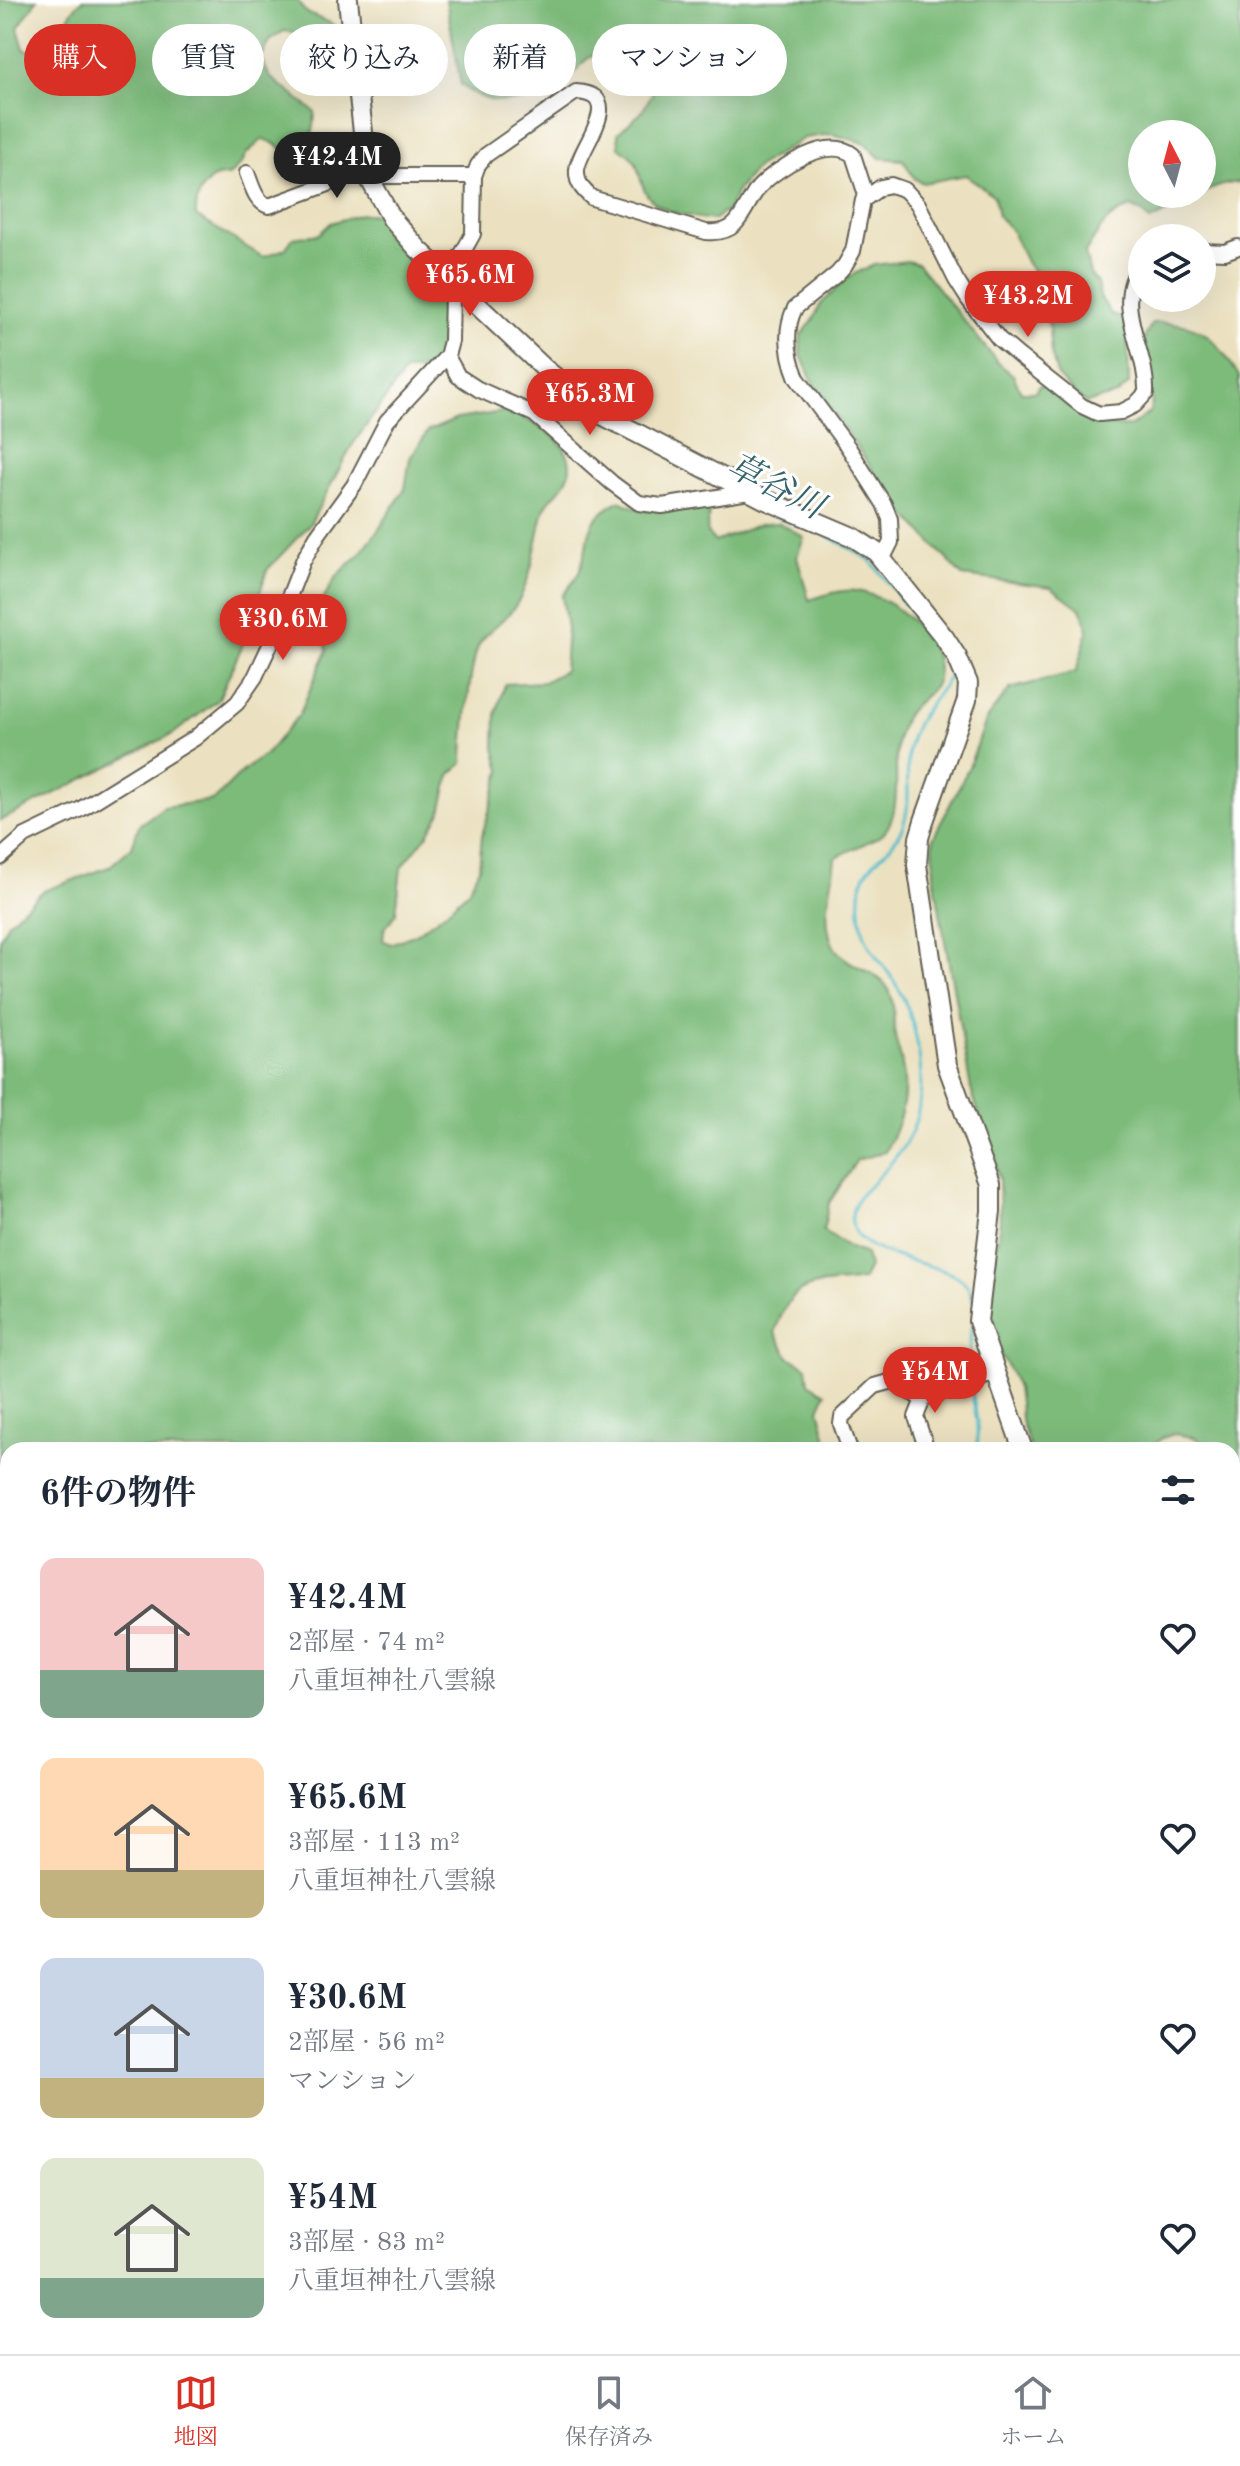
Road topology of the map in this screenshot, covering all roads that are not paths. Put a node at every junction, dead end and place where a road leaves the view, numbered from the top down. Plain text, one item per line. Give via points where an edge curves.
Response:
1 (348, 0) edge
2 (247, 173) dead end
3 (368, 176) junction
4 (474, 176) junction
5 (866, 195) junction
6 (1238, 247) dead end
7 (1216, 252) edge
8 (448, 279) junction
9 (1130, 312) edge
10 (447, 356) junction
11 (739, 492) junction
12 (883, 558) junction
13 (0, 858) edge
14 (995, 1373) junction
15 (923, 1399) junction
16 (847, 1442) edge
17 (924, 1442) edge
18 (1020, 1442) edge

1 - 3 main road
2 - 3 street via 257,197 269,206 336,179
3 - 4 street
3 - 8 main road via 392,219
4 - 5 street via 486,155 576,92 591,97 600,110 577,170 582,189 592,198 721,232 734,224 758,189 780,169 837,147 853,155
4 - 8 street via 473,234
5 - 9 street via 891,185 911,195 956,280 999,339 1068,396 1099,414 1121,412 1146,393
5 - 12 street via 853,251 837,274 795,308 788,342 797,378 889,513 891,542
6 - 7 street
8 - 10 street via 452,294
8 - 11 main road via 602,415
10 - 11 street via 458,376 534,414 639,503 673,505
10 - 13 street via 387,421 354,485 317,536 255,677 237,703 195,738 81,809 25,836
11 - 12 main road via 853,537
12 - 14 main road via 944,637 968,683 963,717 919,838 917,865 947,1065 991,1185 978,1321
14 - 15 street
14 - 18 main road
15 - 16 street via 910,1392 904,1378 875,1386 842,1417
15 - 17 street via 916,1417

